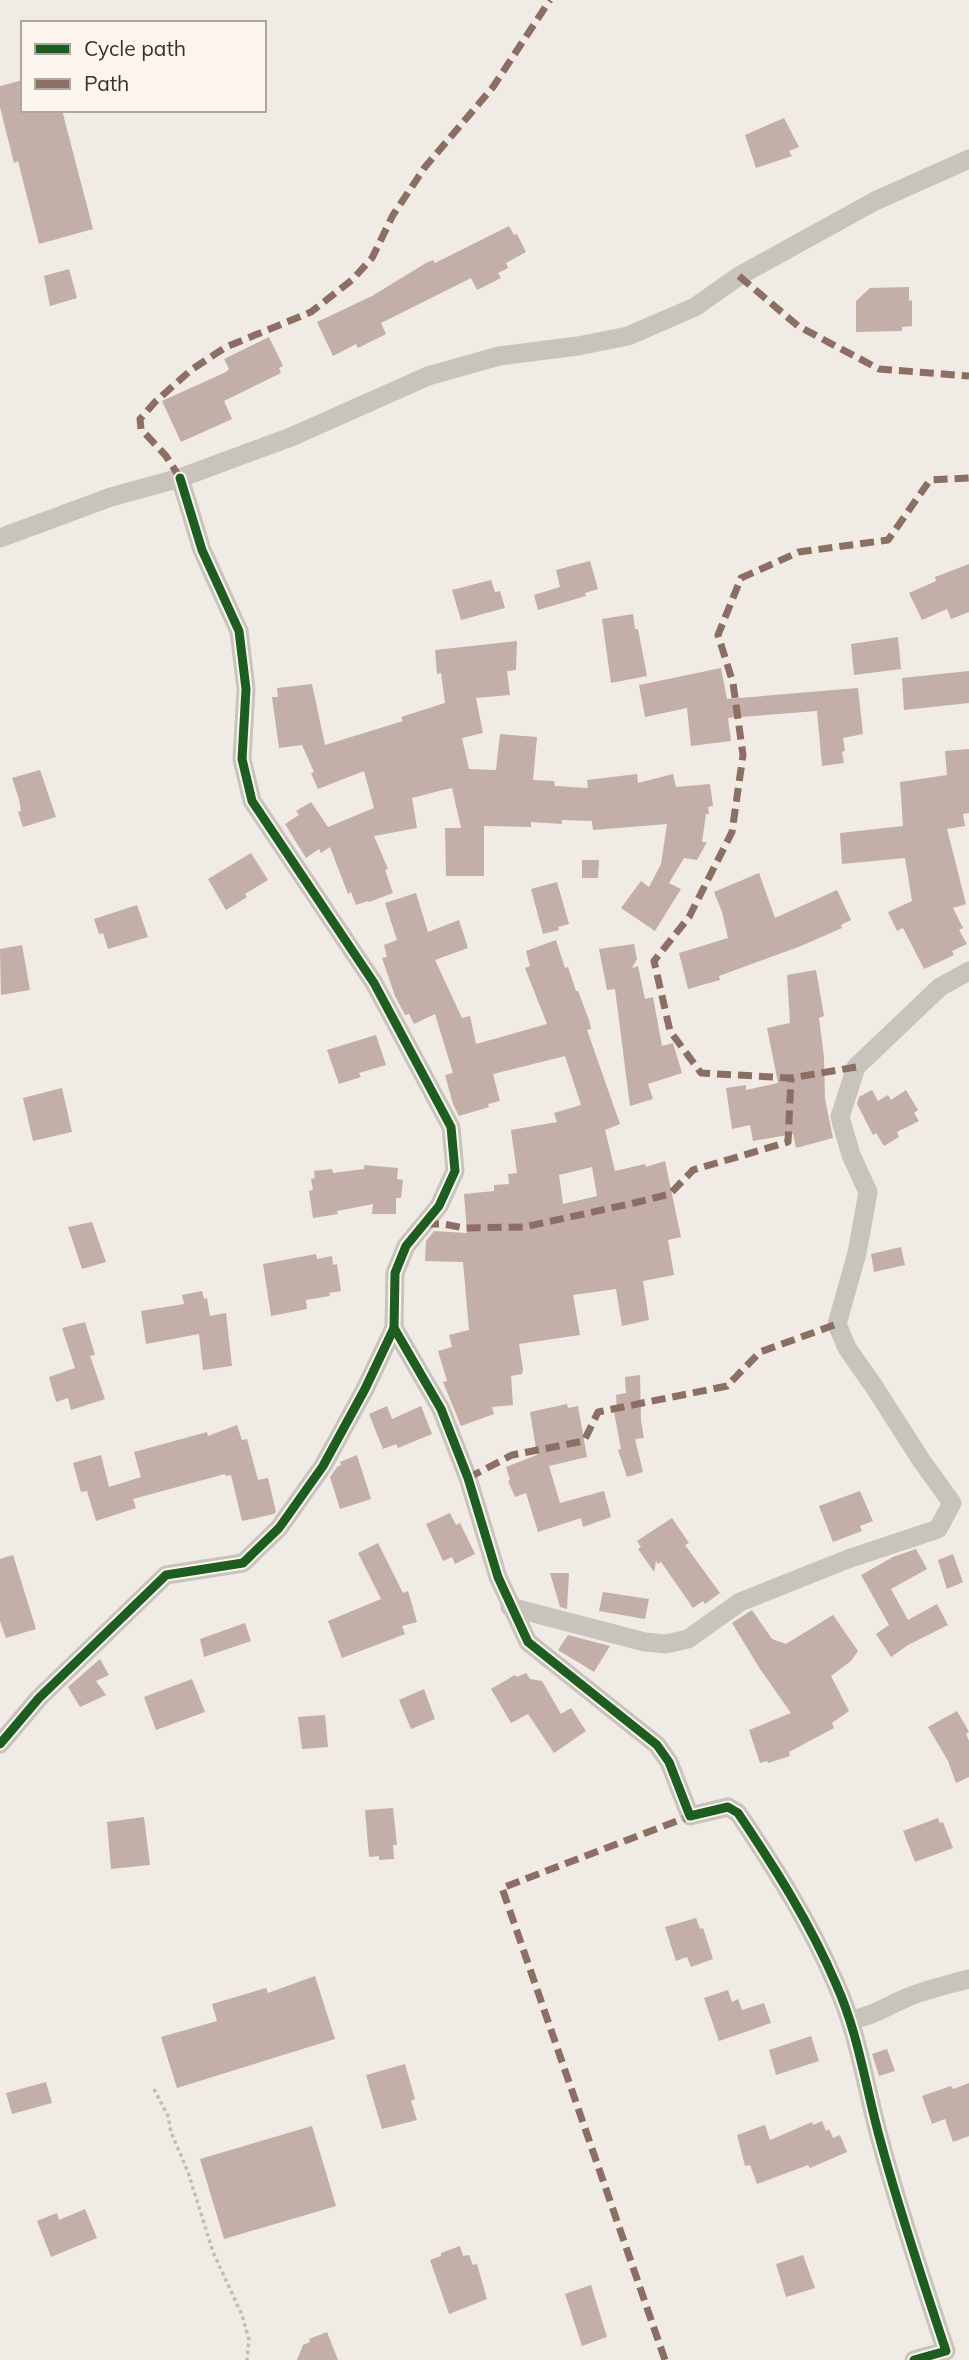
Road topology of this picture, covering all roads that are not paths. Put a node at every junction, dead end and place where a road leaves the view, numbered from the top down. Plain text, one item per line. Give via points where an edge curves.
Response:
1 (969, 159) edge
2 (180, 478) junction
3 (0, 538) edge
4 (969, 971) edge
5 (394, 1328) junction
6 (961, 1498) edge
7 (510, 1607) junction
8 (0, 1744) edge
9 (969, 1979) edge
10 (850, 2020) junction
11 (947, 2356) edge
12 (914, 2360) edge

1 - 2 street via 875,201 739,276 695,307 628,336 499,356 428,376 290,437
2 - 3 street via 111,497
2 - 5 street via 202,550 239,631 246,689 242,759 252,802 374,983 451,1127 455,1171 439,1206 406,1246 395,1273
4 - 6 street via 940,987 856,1067 840,1117 867,1192 857,1253 837,1324 847,1348 921,1460
5 - 7 street via 441,1409
5 - 8 street via 323,1466 279,1528 243,1563 166,1575 58,1678
6 - 7 street via 938,1529 740,1602 688,1639 645,1642
7 - 10 street via 528,1642 657,1745 669,1762 690,1816 727,1807 738,1813 807,1923
9 - 10 street via 906,1997
10 - 11 street via 904,2224
11 - 12 street

